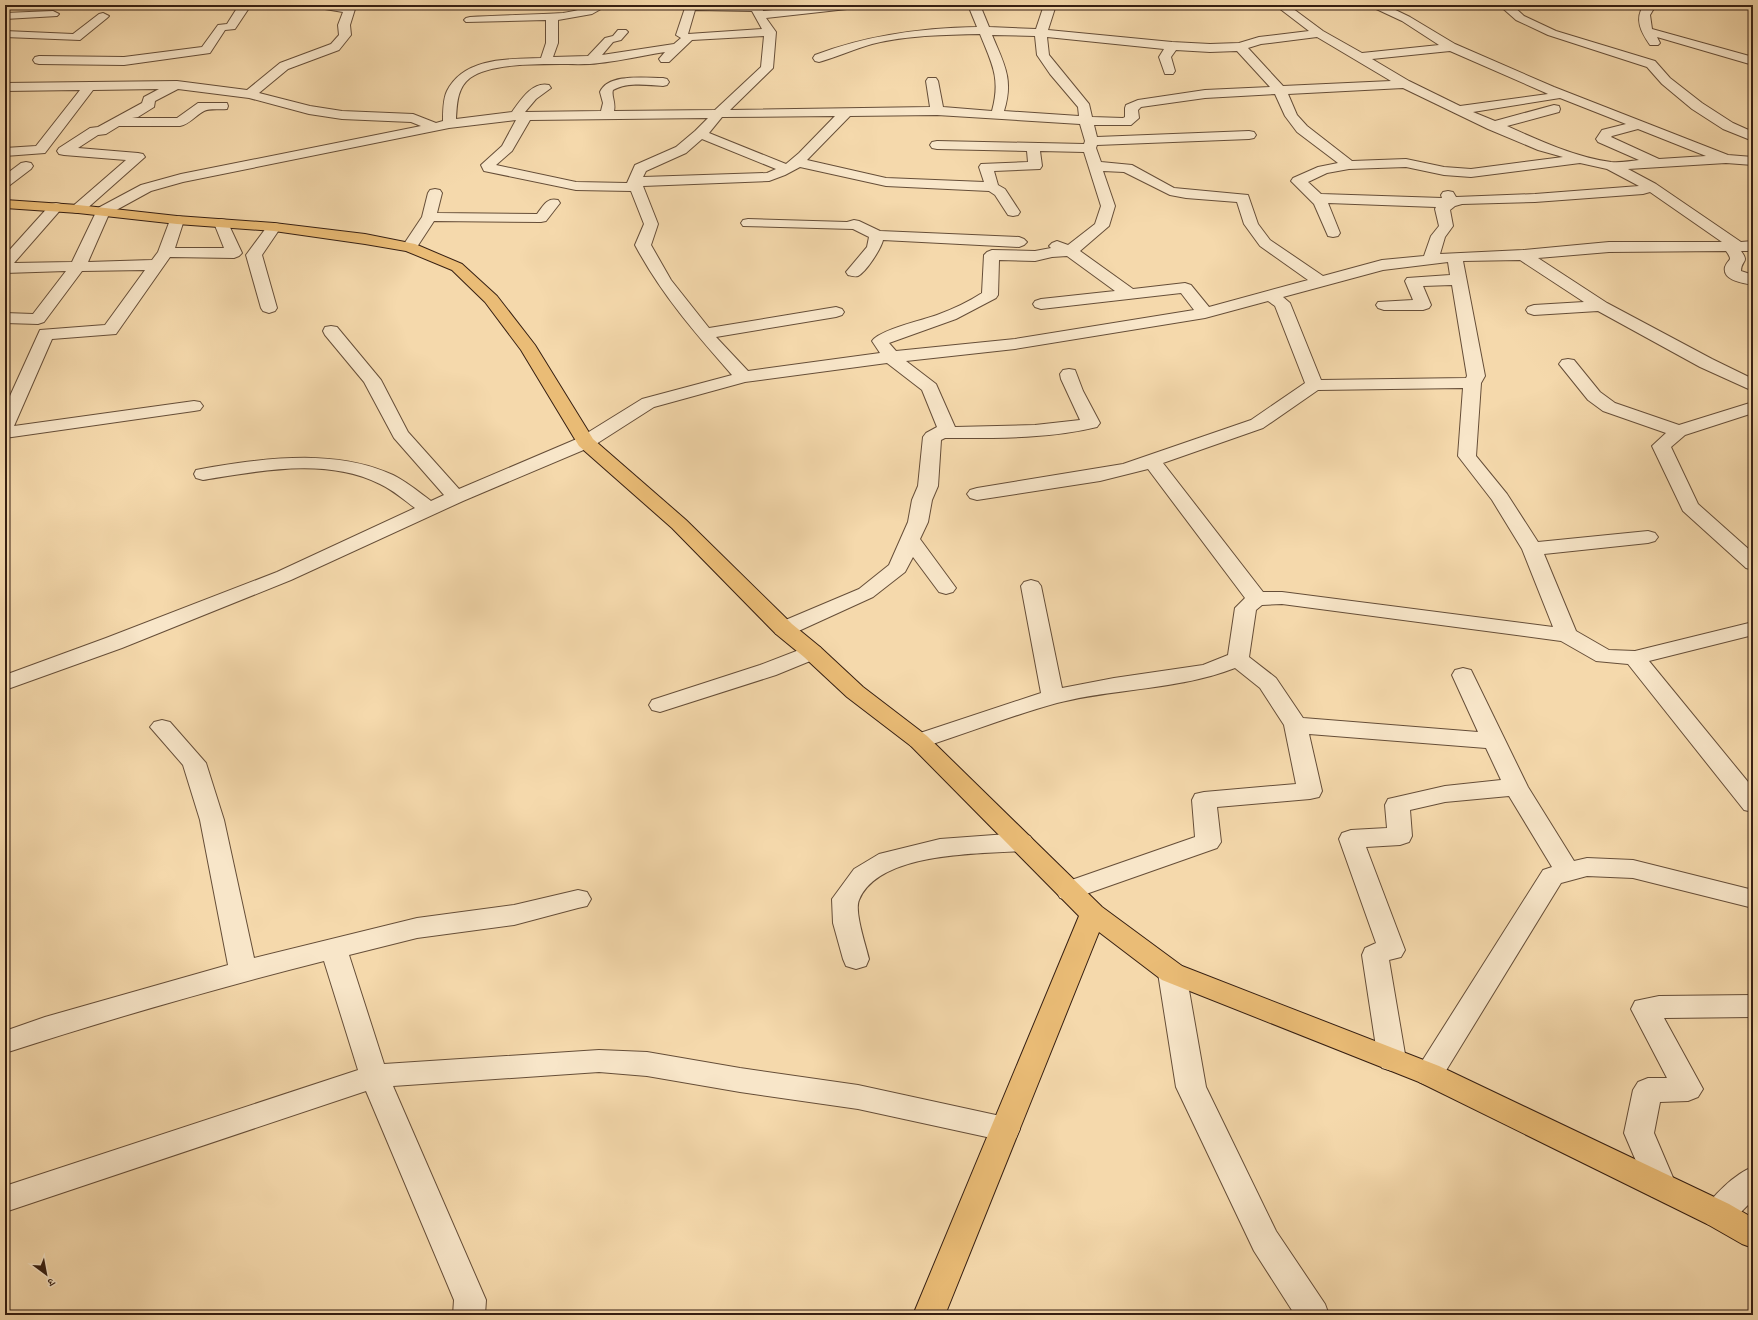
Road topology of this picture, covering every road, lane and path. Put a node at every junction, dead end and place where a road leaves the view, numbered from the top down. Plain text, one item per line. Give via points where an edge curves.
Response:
1 (245, 5) edge
2 (319, 5) edge
3 (602, 5) edge
4 (856, 5) edge
5 (974, 5) edge
6 (1050, 5) edge
7 (1281, 5) edge
8 (1376, 5) edge
9 (1505, 5) edge
10 (1650, 5) edge
11 (684, 6) edge
12 (710, 6) edge
13 (350, 7) edge
14 (757, 9) edge
15 (53, 14) dead end
16 (5, 16) edge
17 (103, 16) dead end
18 (552, 17) junction
19 (470, 20) dead end
20 (984, 30) junction
21 (1648, 31) junction
22 (622, 32) dead end
23 (770, 32) junction
24 (1041, 32) junction
25 (1319, 33) junction
26 (5, 34) edge
27 (682, 35) dead end
28 (63, 38) junction
29 (1172, 46) junction
30 (678, 47) junction
31 (1240, 47) junction
32 (1451, 47) junction
33 (1361, 57) junction
34 (819, 58) dead end
35 (665, 59) dead end
36 (40, 60) junction
37 (591, 60) junction
38 (546, 61) junction
39 (1753, 61) edge
40 (1651, 64) junction
41 (1170, 71) dead end
42 (932, 81) dead end
43 (663, 82) dead end
44 (177, 84) junction
45 (1405, 84) junction
46 (90, 85) junction
47 (9, 87) edge
48 (545, 88) dead end
49 (1280, 90) junction
50 (250, 94) junction
51 (1562, 94) junction
52 (222, 106) dead end
53 (1554, 109) dead end
54 (1458, 110) junction
55 (937, 111) junction
56 (846, 113) junction
57 (997, 114) junction
58 (606, 115) junction
59 (717, 115) junction
60 (521, 116) junction
61 (1086, 121) junction
62 (116, 122) junction
63 (449, 124) junction
64 (1638, 125) junction
65 (1493, 126) junction
66 (436, 127) junction
67 (700, 134) junction
68 (1250, 135) dead end
69 (1753, 136) edge
70 (1090, 144) junction
71 (937, 145) dead end
72 (1033, 147) junction
73 (5, 152) edge
74 (1726, 159) junction
75 (1582, 160) junction
76 (1753, 161) edge
77 (1655, 163) junction
78 (1349, 165) junction
79 (26, 166) dead end
80 (792, 166) junction
81 (1094, 166) junction
82 (1612, 166) junction
83 (1444, 171) junction
84 (5, 182) edge
85 (635, 185) junction
86 (992, 187) junction
87 (1651, 187) junction
88 (435, 193) dead end
89 (1318, 198) junction
90 (1450, 203) junction
91 (5, 204) edge
92 (553, 204) dead end
93 (56, 207) junction
94 (78, 209) junction
95 (104, 211) junction
96 (1013, 212) dead end
97 (429, 217) junction
98 (176, 220) junction
99 (221, 223) junction
100 (748, 223) dead end
101 (274, 228) junction
102 (1333, 233) dead end
103 (877, 235) junction
104 (1740, 246) edge
105 (410, 247) junction
106 (1070, 251) junction
107 (1523, 255) junction
108 (1455, 257) junction
109 (161, 258) junction
110 (1431, 259) junction
111 (10, 266) edge
112 (78, 266) junction
113 (854, 272) dead end
114 (1459, 280) junction
115 (1753, 280) edge
116 (1319, 281) junction
117 (5, 284) edge
118 (1130, 294) junction
119 (1269, 295) junction
120 (1041, 304) dead end
121 (1384, 305) dead end
122 (1601, 306) junction
123 (269, 308) dead end
124 (1534, 310) dead end
125 (836, 312) dead end
126 (1205, 313) junction
127 (5, 318) edge
128 (331, 331) dead end
129 (704, 334) junction
130 (891, 357) junction
131 (1568, 364) dead end
132 (1069, 374) dead end
133 (744, 378) junction
134 (1472, 383) junction
135 (1314, 385) junction
136 (1753, 386) edge
137 (194, 406) dead end
138 (1753, 407) edge
139 (5, 427) edge
140 (1680, 431) junction
141 (941, 432) junction
142 (5, 433) edge
143 (586, 442) junction
144 (1152, 461) junction
145 (203, 474) dead end
146 (976, 494) dead end
147 (456, 496) junction
148 (428, 509) junction
149 (1648, 537) dead end
150 (910, 540) junction
151 (1532, 549) junction
152 (1753, 564) edge
153 (1031, 586) dead end
154 (946, 588) dead end
155 (1257, 599) junction
156 (1753, 628) edge
157 (784, 629) junction
158 (1567, 635) junction
159 (812, 652) junction
160 (1238, 658) junction
161 (1635, 658) junction
162 (1463, 675) dead end
163 (5, 683) edge
164 (1053, 698) junction
165 (660, 705) dead end
166 (1296, 725) junction
167 (162, 727) dead end
168 (1494, 741) junction
169 (919, 742) junction
170 (1744, 780) edge
171 (1516, 787) junction
172 (1753, 804) edge
173 (1021, 842) junction
174 (1568, 872) junction
175 (1069, 891) junction
176 (578, 899) dead end
177 (1753, 899) edge
178 (1093, 914) junction
179 (334, 949) junction
180 (856, 959) dead end
181 (242, 971) junction
182 (1172, 973) junction
183 (1753, 1006) edge
184 (5, 1042) edge
185 (1392, 1060) junction
186 (1429, 1074) junction
187 (374, 1076) junction
188 (1005, 1129) junction
189 (1753, 1180) edge
190 (1662, 1187) junction
191 (5, 1199) edge
192 (1718, 1214) junction
193 (1753, 1234) edge
194 (469, 1315) edge
195 (929, 1315) edge
196 (1313, 1315) edge

1 - 36 street via 232,27 222,26 206,50 139,60
2 - 13 street
3 - 18 street via 588,12
4 - 14 street
5 - 20 street
6 - 24 street
7 - 25 street
8 - 32 street via 1406,19
9 - 40 street via 1520,18 1552,33
10 - 21 street via 1644,15 1644,25
11 - 12 street
11 - 27 street
12 - 14 street
13 - 50 street via 344,26 345,35 334,47 284,66
14 - 23 street
15 - 16 street
17 - 28 street via 76,38
18 - 19 street
18 - 38 street via 552,43
20 - 24 street
20 - 34 street via 904,36 866,42 837,49
20 - 57 street via 1002,75 1002,97
21 - 39 street
21 - 40 street via 1655,45
22 - 37 street via 617,38 609,40
23 - 30 street via 689,37
23 - 59 street via 767,68
24 - 29 street
24 - 61 street via 1044,55 1084,108
25 - 31 street via 1259,41
25 - 33 street
26 - 28 street
28 - 36 street
29 - 31 street
29 - 41 street via 1165,57
30 - 35 street
30 - 37 street
31 - 49 street
32 - 33 street
32 - 51 street
33 - 45 street
36 - 47 street
37 - 38 street
38 - 63 street via 494,64 478,68 468,74 452,92
40 - 69 street via 1666,81 1697,106 1728,126
42 - 55 street
43 - 58 street via 612,84 605,92 609,104
44 - 46 street
44 - 50 street
44 - 62 street via 148,100 149,104 133,114
45 - 49 street
45 - 54 street via 1426,92
46 - 47 street
46 - 73 street via 40,150
48 - 60 street via 526,99
49 - 61 street via 1205,94 1152,101 1131,108 1132,118 1126,122
49 - 78 street via 1291,116 1302,129
50 - 66 street via 309,110 342,115 413,118
51 - 54 street
51 - 64 street
52 - 62 street via 203,106 180,122
53 - 65 street
54 - 65 street
55 - 56 street
55 - 57 street
56 - 59 street
56 - 80 street
57 - 61 street
58 - 59 street
58 - 60 street
59 - 67 street
60 - 63 street
60 - 85 street via 507,148 488,164 489,168 576,186
61 - 70 street
62 - 94 street via 101,131 95,131 64,151 138,157
63 - 66 street
64 - 74 street
64 - 77 street via 1607,134 1603,139
65 - 75 street
66 - 95 street via 181,178 146,188
67 - 80 street
67 - 85 street via 681,150 640,168
68 - 70 street
70 - 72 street
70 - 81 street
71 - 72 street
72 - 86 street via 1036,166 986,167
74 - 76 street
74 - 77 street
75 - 82 street
75 - 83 street via 1471,173
77 - 82 street
78 - 83 street via 1406,163
78 - 89 street via 1323,170 1298,181
79 - 84 street
80 - 85 street via 770,176 754,178 730,177
80 - 86 street via 886,182
81 - 106 street via 1108,206 1102,226
81 - 116 street via 1127,168 1170,191 1243,198 1251,224 1265,243
82 - 87 street
83 - 90 street
85 - 129 street via 651,224 643,245 664,282
86 - 96 street via 1000,192
87 - 90 street via 1643,190 1535,198 1461,200
87 - 104 street
88 - 97 street
89 - 90 street
89 - 102 street via 1324,206
90 - 110 street via 1442,209 1446,226 1438,236
91 - 93 main road
92 - 97 street via 541,218
93 - 94 main road
93 - 111 street
94 - 95 main road
95 - 98 main road
95 - 112 street
97 - 105 street
98 - 99 main road
98 - 109 street
99 - 101 main road
99 - 109 street via 234,253
100 - 103 street via 849,226 854,224
101 - 105 main road
101 - 123 street via 254,255
103 - 106 street via 1030,242 1051,244
103 - 113 street via 874,248
104 - 107 street via 1609,247
104 - 115 street via 1733,273
105 - 143 main road via 457,267 491,299 529,349
106 - 118 street
106 - 130 street via 1035,256 992,255 990,295 979,303 924,325 890,335 880,341
107 - 108 street
107 - 122 street
108 - 110 street
108 - 114 street
109 - 112 street
109 - 139 street via 110,330 46,334
110 - 116 street via 1382,265
111 - 112 street
111 - 117 street
112 - 127 street via 38,319
114 - 121 street via 1413,281 1423,305
114 - 134 street via 1476,376
116 - 119 street
118 - 120 street
118 - 126 street via 1185,288
119 - 126 street
119 - 135 street via 1282,303
122 - 124 street
122 - 136 street
125 - 129 street
126 - 130 street via 1016,344
128 - 147 street via 372,380 400,434
129 - 133 street
130 - 133 street
130 - 141 street via 930,388 947,429
131 - 140 street via 1594,396 1609,407
132 - 141 street via 1069,382 1091,422 1044,430
133 - 143 street via 648,403
134 - 135 street
134 - 151 street via 1467,456 1500,498
135 - 144 street via 1257,424
137 - 142 street
138 - 140 street
140 - 152 street via 1661,446 1690,507
141 - 150 street via 932,437 928,486
143 - 147 street
143 - 157 main road via 679,524
144 - 146 street via 1100,475
144 - 155 street
145 - 148 street via 273,463 337,464 363,470 388,480
147 - 148 street
148 - 163 street via 277,579
149 - 151 street
150 - 154 street
150 - 157 street via 898,568 866,593
151 - 158 street
153 - 164 street
155 - 158 street via 1282,598
155 - 160 street via 1246,608
156 - 161 street
157 - 159 main road
158 - 161 street via 1604,656
159 - 165 street via 768,670
159 - 169 main road via 854,692
160 - 164 street via 1207,671 1114,685
160 - 166 street via 1268,683
161 - 170 street
162 - 168 street
164 - 169 street
166 - 168 street
166 - 175 street via 1310,791 1204,800 1208,842
167 - 181 street via 194,763 212,820
168 - 171 street
169 - 173 main road
170 - 172 street
171 - 174 street
171 - 185 street via 1445,794 1397,805 1400,836 1351,839 1392,950 1375,955
173 - 175 main road
173 - 180 street via 940,848 888,860 863,875 845,899 846,923
174 - 177 street via 1587,867 1633,869
174 - 186 street via 1552,876
175 - 178 main road
176 - 179 street via 514,915 417,928
178 - 182 main road
178 - 188 main road
179 - 181 street
179 - 187 street
181 - 184 street
182 - 185 main road
182 - 196 street via 1191,1087 1265,1241
183 - 190 street via 1645,1009 1688,1089 1648,1090 1639,1133
185 - 186 main road
186 - 190 main road
187 - 188 street via 599,1061 647,1064 858,1097
187 - 191 street
187 - 194 street via 470,1300
188 - 195 main road
189 - 192 street
190 - 192 main road
192 - 193 main road

